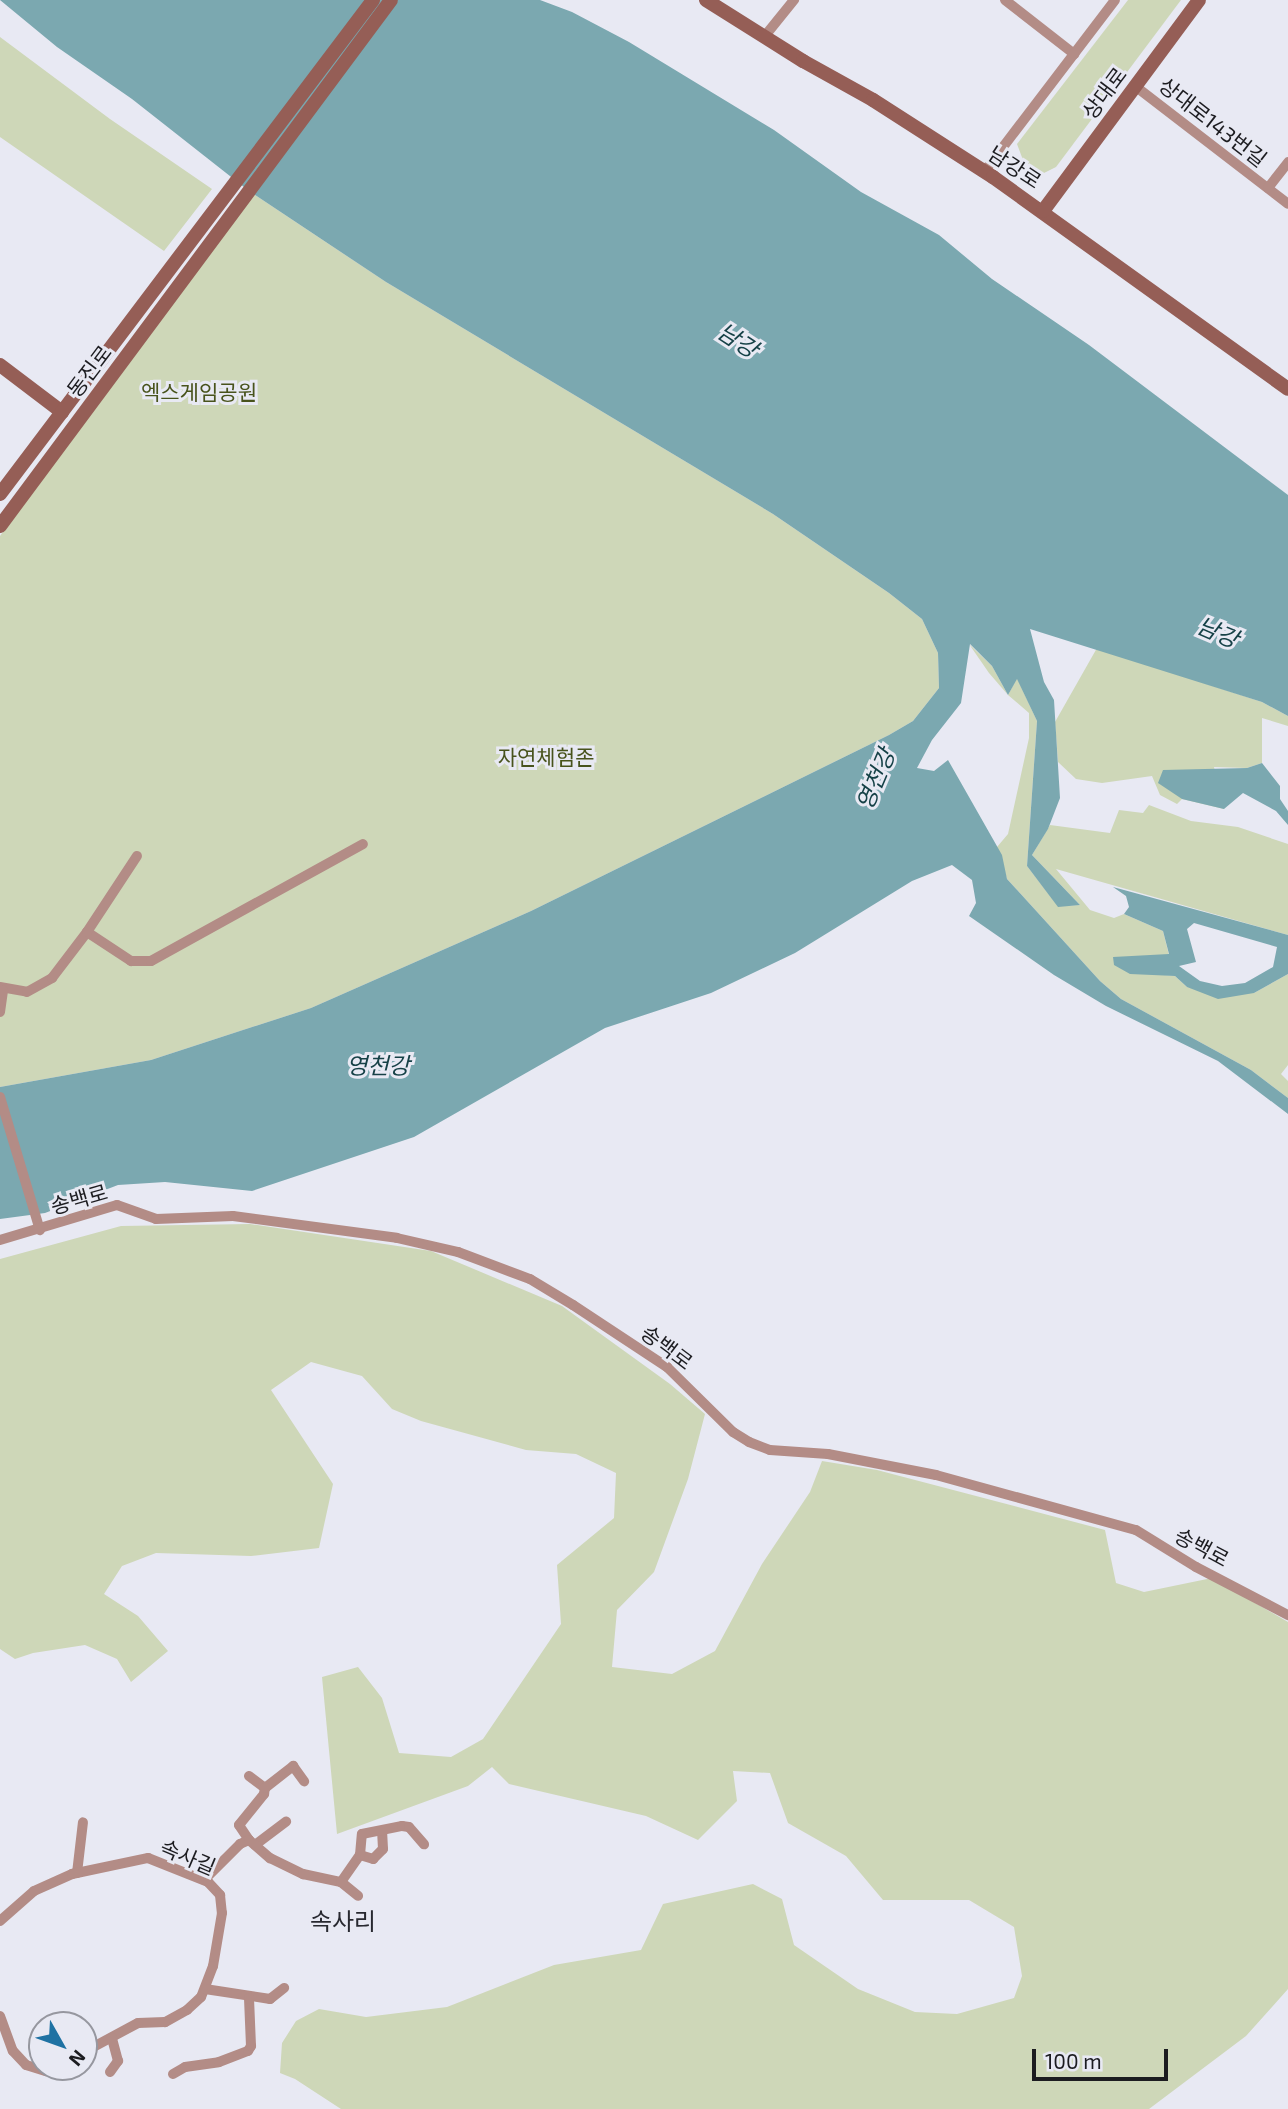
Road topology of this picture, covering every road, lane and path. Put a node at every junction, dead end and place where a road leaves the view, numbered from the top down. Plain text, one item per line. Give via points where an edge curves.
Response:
1 (373, 0) edge
2 (391, 0) edge
3 (794, 0) edge
4 (1005, 0) edge
5 (1115, 0) edge
6 (1199, 0) edge
7 (701, 2) edge
8 (764, 37) junction
9 (1074, 54) junction
10 (803, 61) junction
11 (1135, 86) junction
12 (1288, 162) edge
13 (984, 172) junction
14 (1268, 188) junction
15 (1288, 204) edge
16 (1043, 211) junction
17 (0, 365) edge
18 (1288, 390) edge
19 (62, 412) junction
20 (0, 495) edge
21 (0, 526) edge
22 (363, 844) dead end
23 (137, 856) dead end
24 (87, 932) junction
25 (2, 989) edge
26 (0, 1012) edge
27 (0, 1097) edge
28 (40, 1230) junction
29 (0, 1240) edge
30 (1288, 1615) edge
31 (249, 1776) dead end
32 (304, 1781) dead end
33 (265, 1788) junction
34 (83, 1822) dead end
35 (286, 1822) dead end
36 (382, 1832) junction
37 (252, 1843) junction
38 (424, 1844) dead end
39 (360, 1855) junction
40 (77, 1873) junction
41 (204, 1880) junction
42 (341, 1882) junction
43 (358, 1896) dead end
44 (0, 1921) edge
45 (284, 1988) dead end
46 (205, 1989) junction
47 (249, 1998) junction
48 (0, 2016) edge
49 (112, 2038) junction
50 (98, 2045) edge
51 (28, 2066) edge
52 (110, 2072) dead end
53 (173, 2074) dead end

1 - 19 street, 동진로
2 - 21 street, 동진로
3 - 8 street
4 - 9 street
5 - 9 street
6 - 11 street, 상대로
7 - 8 street, 남강로
7 - 10 street
8 - 10 street, 남강로
9 - 13 street
10 - 13 street, 남강로
11 - 14 street, 상대로143번길
11 - 16 street, 상대로
12 - 14 street, 상대로143번길
13 - 16 street, 남강로
14 - 15 street, 상대로143번길
16 - 18 street, 남강로
17 - 19 street
19 - 20 street, 동진로
22 - 24 street via 151,961 131,961
23 - 24 street
24 - 25 street via 51,978 27,992
25 - 26 street
27 - 28 street
28 - 29 street, 송백로
28 - 30 street, 송백로 via 117,1205 156,1219 233,1216 397,1238 458,1252 530,1279 573,1305 667,1367 749,1442 770,1450 828,1454 936,1475 1136,1530
31 - 33 street
32 - 33 street via 293,1766
33 - 37 street via 239,1825
34 - 40 street
35 - 37 street
36 - 38 street via 409,1827
36 - 39 street via 362,1834
36 - 39 street via 383,1849 373,1859
37 - 41 street via 240,1844
37 - 42 street via 303,1874
39 - 42 street
40 - 41 street, 속사길 via 148,1858
40 - 44 street, 속사길 via 34,1891
41 - 46 street, 속사길 via 220,1895 222,1913
42 - 43 street
45 - 47 street via 270,1999
46 - 47 street
46 - 49 street, 속사길 via 187,2010 165,2022 138,2023
47 - 53 street via 248,2051
48 - 51 street via 13,2051
49 - 50 street, 속사길
49 - 52 street via 118,2061

